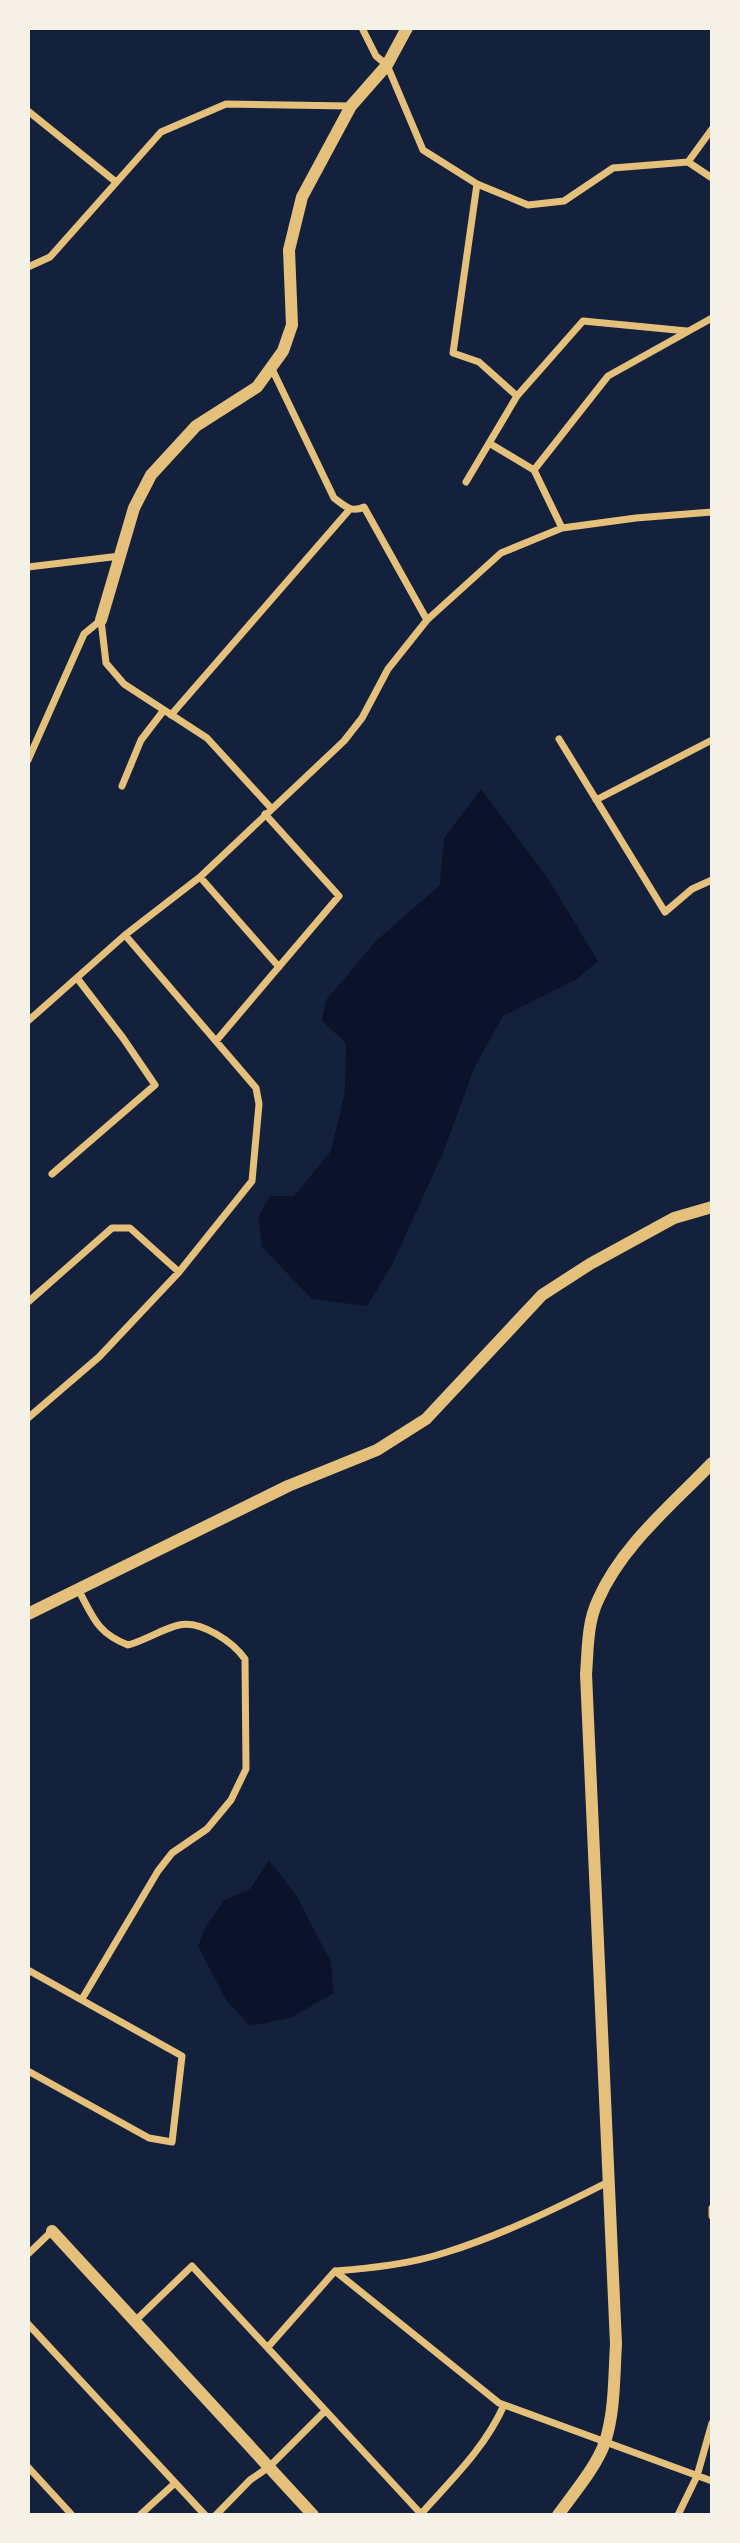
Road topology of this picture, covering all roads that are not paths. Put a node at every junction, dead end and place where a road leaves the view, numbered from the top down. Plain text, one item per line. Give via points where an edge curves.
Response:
1 (362, 28) edge
2 (408, 28) edge
3 (387, 65) junction
4 (351, 106) junction
5 (28, 111) edge
6 (712, 129) edge
7 (688, 162) junction
8 (712, 178) edge
9 (116, 182) junction
10 (477, 184) junction
11 (28, 267) edge
12 (712, 318) edge
13 (687, 331) junction
14 (272, 369) junction
15 (517, 396) junction
16 (489, 443) junction
17 (534, 470) junction
18 (466, 482) dead end
19 (350, 509) junction
20 (712, 512) edge
21 (562, 528) junction
22 (120, 556) junction
23 (28, 568) edge
24 (101, 620) junction
25 (427, 620) junction
26 (167, 713) junction
27 (558, 739) dead end
28 (712, 740) edge
29 (28, 760) edge
30 (122, 786) dead end
31 (596, 800) junction
32 (268, 811) junction
33 (200, 877) junction
34 (712, 880) edge
35 (125, 935) junction
36 (279, 967) junction
37 (77, 978) junction
38 (28, 1021) edge
39 (216, 1041) junction
40 (52, 1174) dead end
41 (712, 1207) edge
42 (179, 1272) junction
43 (28, 1302) edge
44 (28, 1418) edge
45 (712, 1463) edge
46 (78, 1589) junction
47 (28, 1614) edge
48 (28, 1970) edge
49 (82, 1999) junction
50 (28, 2071) edge
51 (610, 2181) junction
52 (712, 2208) edge
53 (712, 2216) edge
54 (52, 2231) joint
55 (28, 2253) edge
56 (335, 2271) junction
57 (135, 2321) junction
58 (28, 2324) edge
59 (268, 2347) junction
60 (504, 2405) junction
61 (325, 2411) junction
62 (712, 2423) edge
63 (605, 2443) junction
64 (28, 2467) edge
65 (269, 2467) junction
66 (697, 2476) junction
67 (712, 2481) edge
68 (174, 2483) junction
69 (72, 2515) edge
70 (140, 2515) edge
71 (205, 2515) edge
72 (216, 2515) edge
73 (313, 2515) edge
74 (421, 2515) edge
75 (558, 2515) edge
76 (678, 2515) edge

1 - 3 street via 376,56
2 - 3 street
3 - 4 street
3 - 10 street via 423,150
4 - 9 street via 226,104 161,132
4 - 14 street via 302,197 289,250 292,325
5 - 9 street
6 - 7 street
7 - 8 street
7 - 10 street via 613,168 564,201 528,205
9 - 11 street via 50,257
10 - 15 street via 453,353 479,362
12 - 13 street
13 - 15 street via 583,321
13 - 17 street via 608,376
14 - 19 street via 334,498
14 - 22 street via 257,387 196,426 151,475 134,508
15 - 16 street
16 - 17 street
16 - 18 street
17 - 21 street
19 - 25 street via 364,507
19 - 26 street
20 - 21 street
21 - 25 street via 501,553
22 - 23 street
22 - 24 street
24 - 26 street via 107,663 124,684
24 - 29 street via 84,634
25 - 32 street via 388,669 344,741
26 - 30 street via 141,740
26 - 32 street via 207,738
27 - 31 street
28 - 31 street
31 - 34 street via 665,912 692,889
32 - 33 street
32 - 36 street via 339,896
33 - 35 street
33 - 36 street
35 - 37 street
35 - 39 street
36 - 39 street
37 - 38 street
37 - 40 street via 155,1085
39 - 42 street via 256,1088 259,1104 252,1181
41 - 46 street via 674,1218 542,1296 426,1419 377,1450 288,1486
42 - 43 street via 130,1228 112,1228
42 - 44 street via 99,1357
45 - 51 street via 624,1554 597,1601 589,1630 586,1674
46 - 47 street
46 - 49 street via 94,1620 110,1638 128,1645 180,1624 194,1625 237,1647 245,1659 246,1745 246,1769 231,1800 207,1829 172,1853 158,1871
48 - 49 street
49 - 50 street via 181,2056 172,2142 149,2138
51 - 56 street via 526,2223 444,2253
51 - 63 street via 616,2344
52 - 53 street
54 - 55 street
54 - 57 street
56 - 59 street
56 - 60 street
57 - 59 street via 192,2266
57 - 65 street
58 - 68 street
59 - 61 street
60 - 63 street
60 - 74 street via 477,2452
61 - 65 street
61 - 74 street
62 - 66 street
63 - 66 street
63 - 75 street
64 - 69 street
65 - 72 street
65 - 73 street
66 - 67 street
66 - 76 street
68 - 70 street
68 - 71 street

